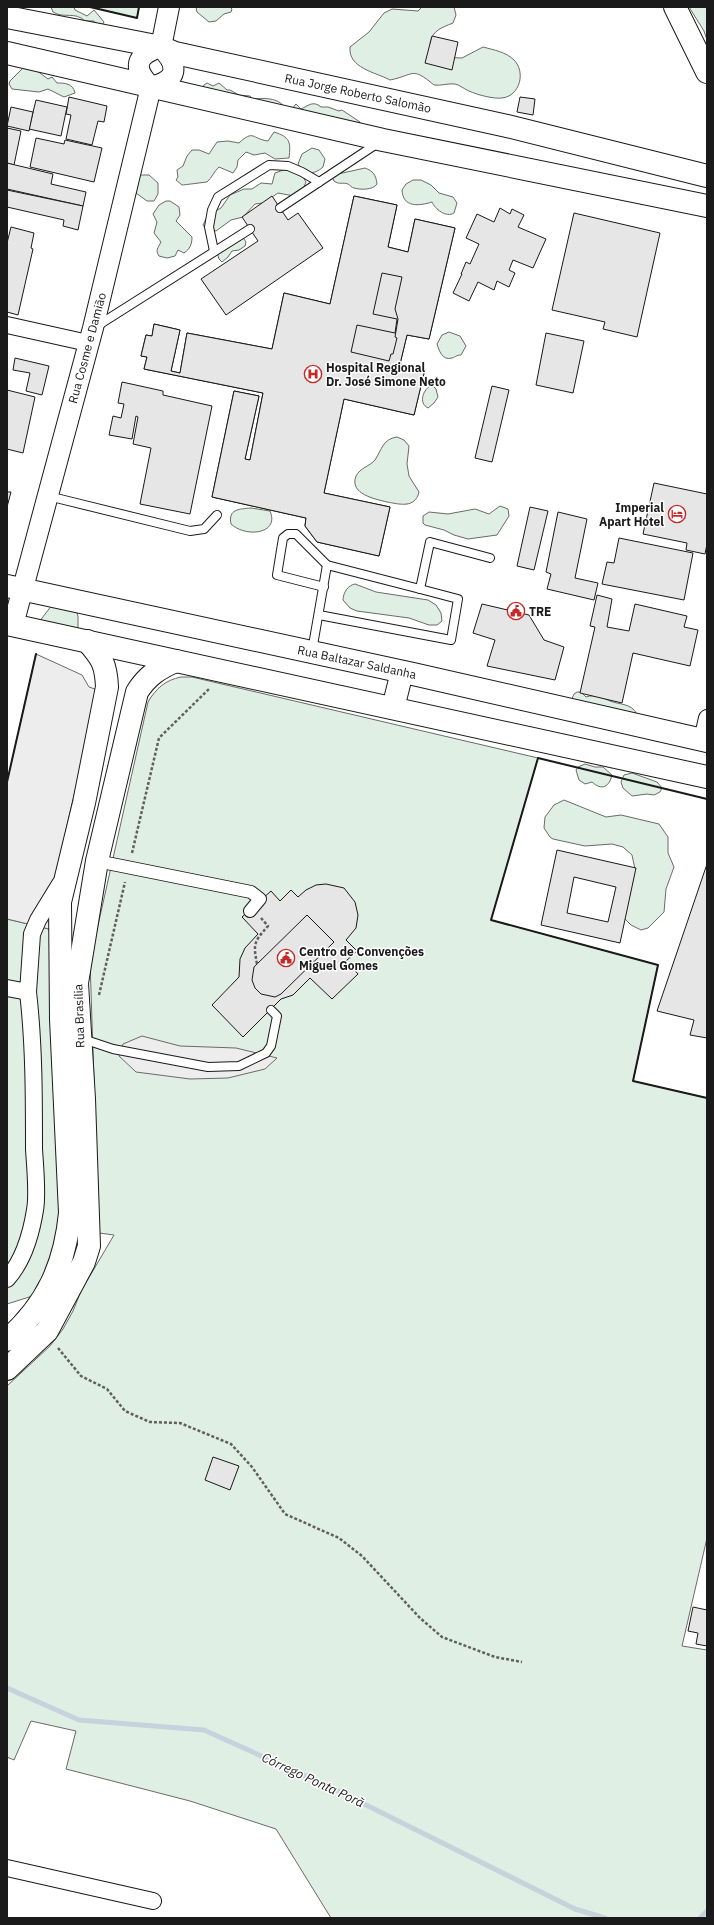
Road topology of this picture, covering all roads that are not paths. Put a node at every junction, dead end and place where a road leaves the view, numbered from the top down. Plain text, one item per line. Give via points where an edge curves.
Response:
1 (169, 7) edge
2 (675, 7) edge
3 (7, 17) edge
4 (161, 47) junction
5 (7, 53) edge
6 (707, 72) edge
7 (151, 87) junction
8 (383, 140) junction
9 (707, 176) edge
10 (318, 182) junction
11 (707, 206) edge
12 (280, 208) dead end
13 (250, 229) dead end
14 (214, 251) junction
15 (7, 325) edge
16 (90, 336) junction
17 (48, 496) junction
18 (217, 515) dead end
19 (490, 558) dead end
20 (327, 565) junction
21 (324, 587) junction
22 (420, 589) junction
23 (14, 606) edge
24 (319, 615) junction
25 (87, 641) junction
26 (312, 652) junction
27 (176, 661) junction
28 (402, 672) junction
29 (393, 708) junction
30 (707, 718) edge
31 (704, 740) edge
32 (707, 777) edge
33 (84, 803) junction
34 (109, 809) junction
35 (97, 860) junction
36 (67, 873) junction
37 (250, 911) dead end
38 (7, 988) edge
39 (28, 992) junction
40 (270, 1010) dead end
41 (80, 1038) junction
42 (7, 1279) edge
43 (7, 1340) edge
44 (7, 1369) edge
45 (7, 1868) edge
46 (153, 1901) dead end

1 - 4 street
2 - 6 main road
3 - 4 main road, Rua Jorge Roberto Salomão
4 - 7 street via 144,54 139,63 140,74
4 - 7 street via 173,64 173,74 165,83
4 - 9 main road, Rua Jorge Roberto Salomão via 175,53 508,126
5 - 7 main road
7 - 8 main road
7 - 16 street, Rua Cosme e Damião
8 - 10 lane
8 - 11 main road
10 - 12 lane
10 - 14 lane via 288,166 269,165 218,197 212,210 209,227
13 - 14 lane
14 - 16 lane
15 - 16 street
16 - 17 street, Rua Cosme e Damião
17 - 18 lane via 190,531 204,529
17 - 23 street, Rua Cosme e Damião
19 - 22 lane via 430,542
20 - 21 lane
20 - 21 lane via 296,534 288,534 283,538 277,575
20 - 22 lane
21 - 24 lane
22 - 24 lane via 458,599 451,640
23 - 25 main road
23 - 26 main road, Rua Baltazar Saldanha
24 - 26 lane
25 - 27 main road
25 - 33 main road, Rua Brasília via 103,661 107,688
26 - 28 main road, Rua Baltazar Saldanha
27 - 29 main road
27 - 34 main road, Rua Brasília via 160,668 137,692
28 - 29 main road
28 - 31 main road, Rua Baltazar Saldanha
29 - 32 main road
30 - 31 street
33 - 34 street
33 - 36 main road, Rua Brasília
34 - 35 main road, Rua Brasília
35 - 37 street via 251,892 260,899
35 - 41 main road, Rua Brasília via 77,983
36 - 39 street via 32,934
36 - 43 main road, Rua Brasília via 60,902 61,1019 70,1213 68,1237 61,1264 38,1306 21,1328
38 - 39 street
39 - 42 street via 34,1078 36,1208 31,1232 21,1258
40 - 41 lane via 277,1016 272,1046 266,1052 239,1066 208,1067 113,1049
41 - 44 main road, Rua Brasília via 89,1246 84,1262 47,1331
45 - 46 street

